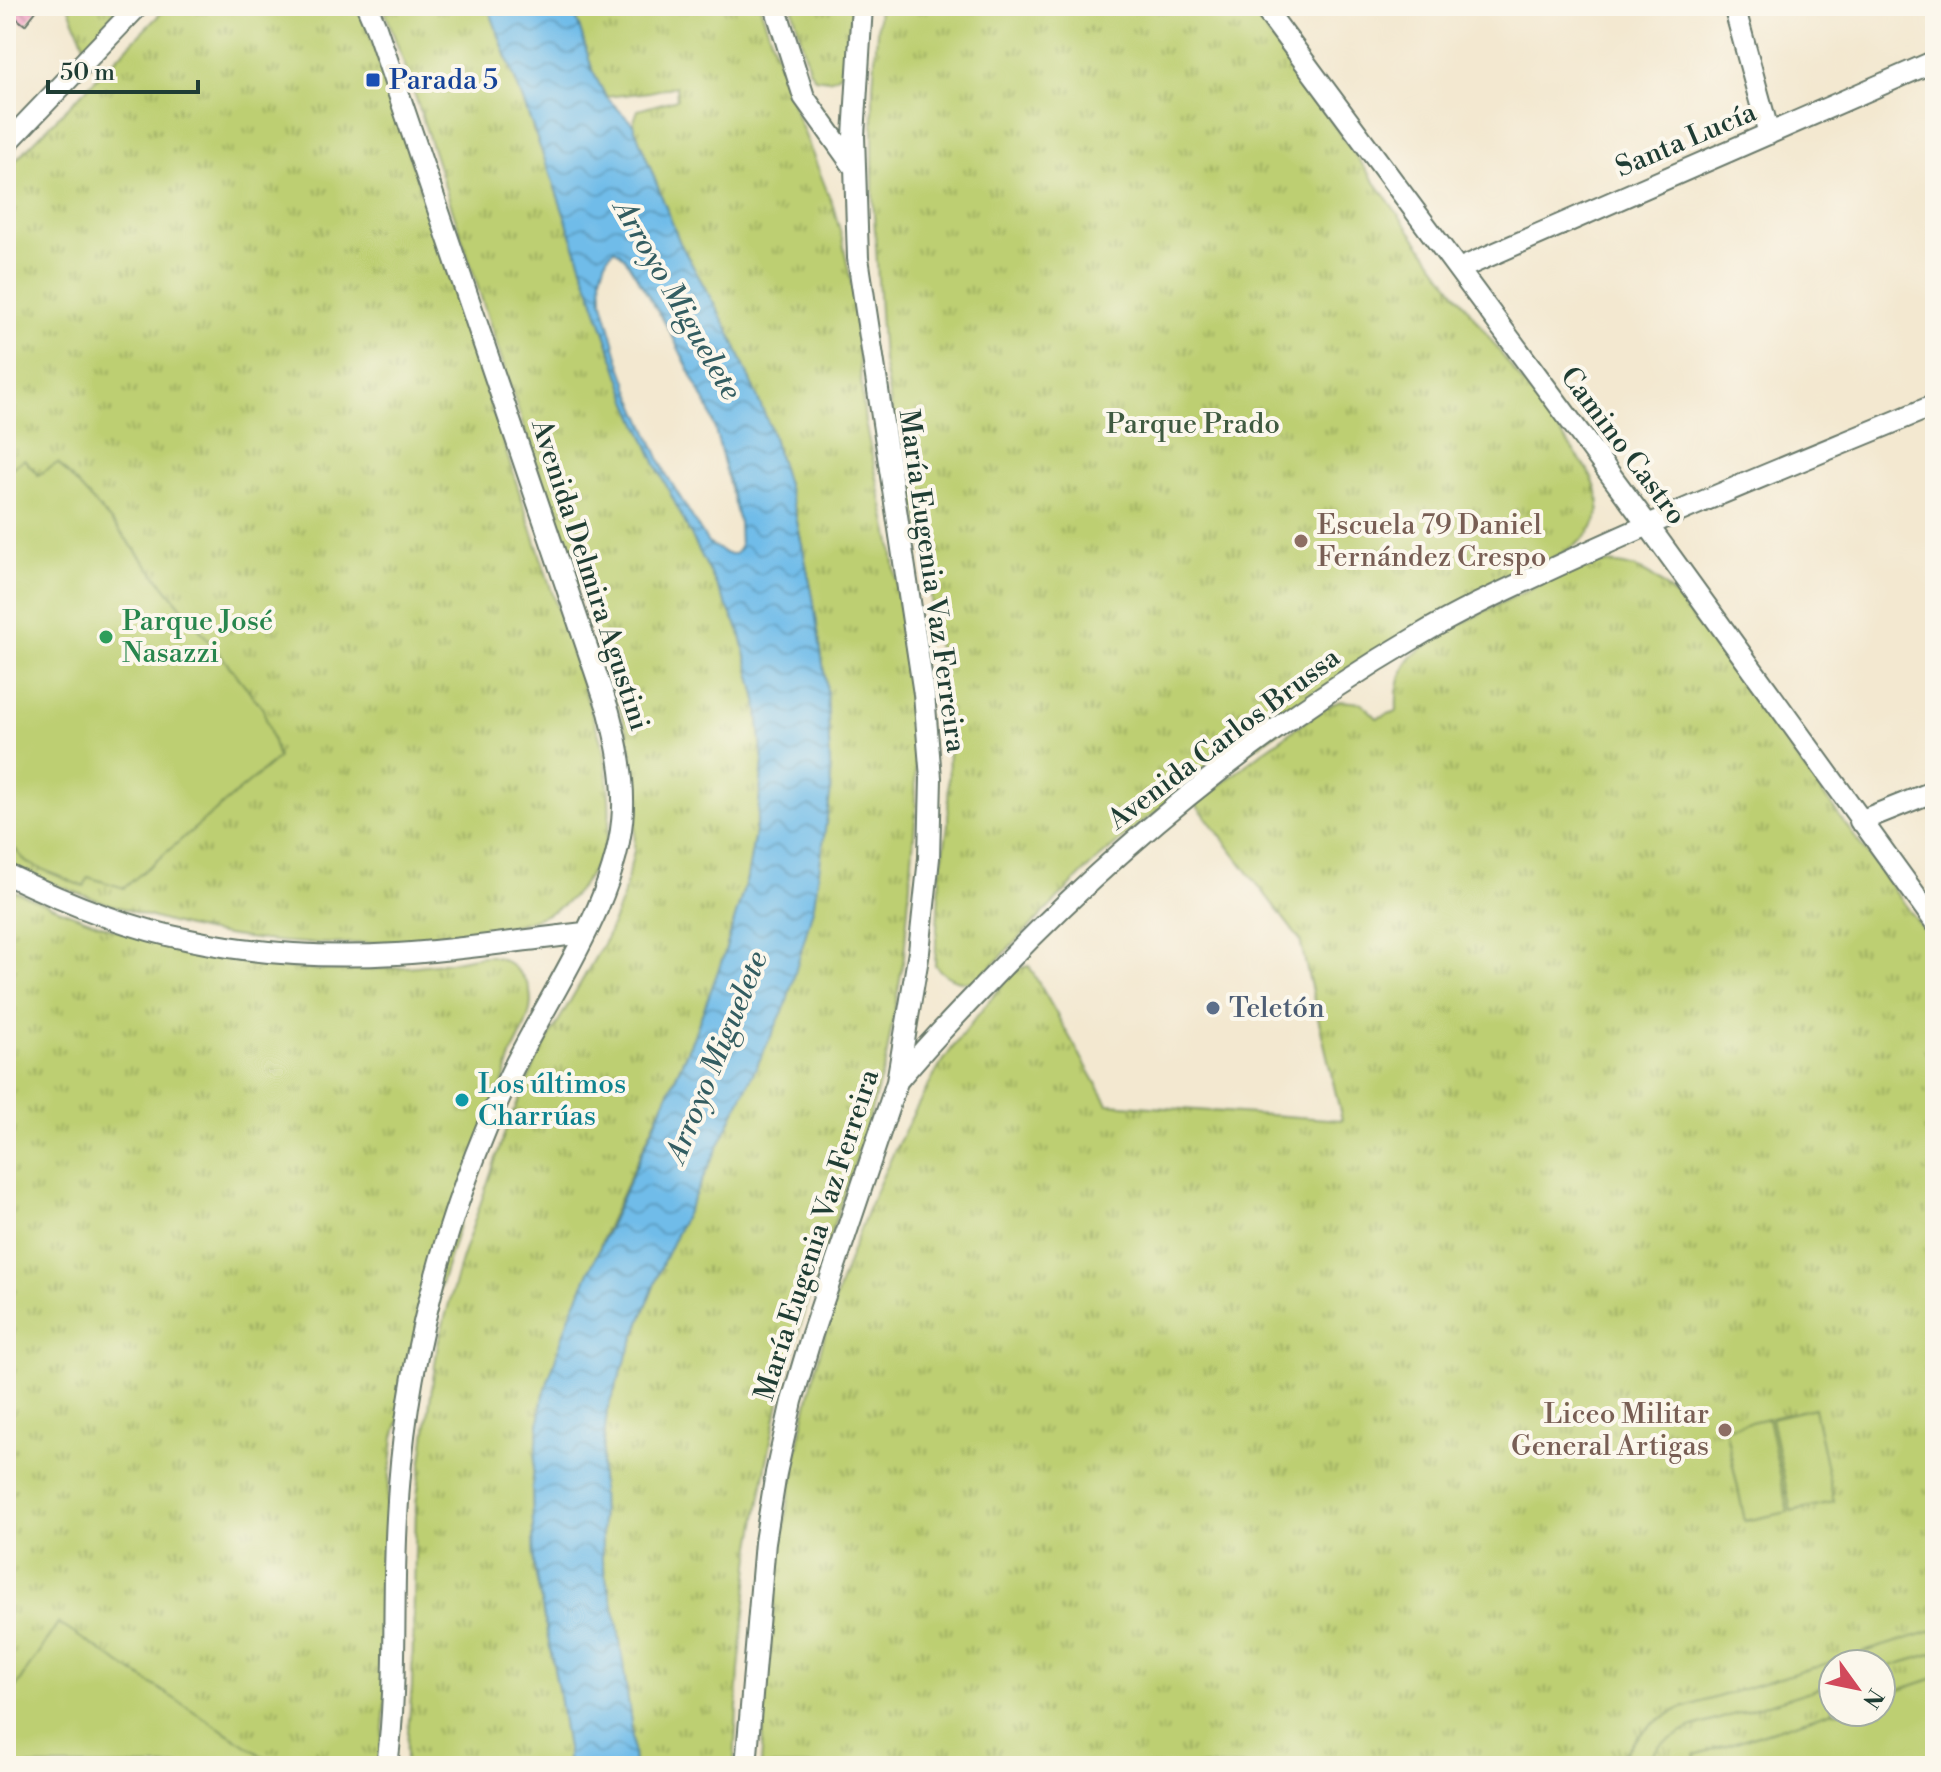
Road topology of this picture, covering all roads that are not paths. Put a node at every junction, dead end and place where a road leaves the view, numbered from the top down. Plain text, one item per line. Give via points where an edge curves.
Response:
1 (138, 6) edge
2 (367, 6) edge
3 (775, 6) edge
4 (862, 6) edge
5 (1263, 6) edge
6 (1734, 6) edge
7 (1935, 61) edge
8 (1769, 134) junction
9 (6, 144) edge
10 (854, 167) junction
11 (1459, 269) junction
12 (1935, 405) edge
13 (1647, 524) junction
14 (1935, 791) edge
15 (1860, 821) junction
16 (6, 874) edge
17 (1935, 922) edge
18 (585, 933) junction
19 (897, 1082) junction
20 (387, 1766) edge
21 (746, 1766) edge

1 - 9 street
2 - 18 street, Avenida Delmira Agustini via 617,746 620,837 603,897
3 - 10 street via 804,97
4 - 10 street, María Eugenia Vaz Ferreira
5 - 11 street, Camino Castro
6 - 8 street
7 - 8 street, Santa Lucía
8 - 11 street, Santa Lucía
10 - 19 street, María Eugenia Vaz Ferreira via 858,258 924,694 931,778 919,952
11 - 13 street, Camino Castro
12 - 13 street, Avenida Carlos Brussa
13 - 15 street, Camino Castro
13 - 19 street, Avenida Carlos Brussa via 1420,635 1268,734 1099,871 1031,936
14 - 15 street
15 - 17 street, Camino Castro
16 - 18 street via 54,898 122,921 189,940 241,947 397,954
18 - 20 street, Avenida Delmira Agustini via 508,1080 476,1156 430,1299 415,1367 398,1503
19 - 21 street, María Eugenia Vaz Ferreira via 789,1415 765,1542

